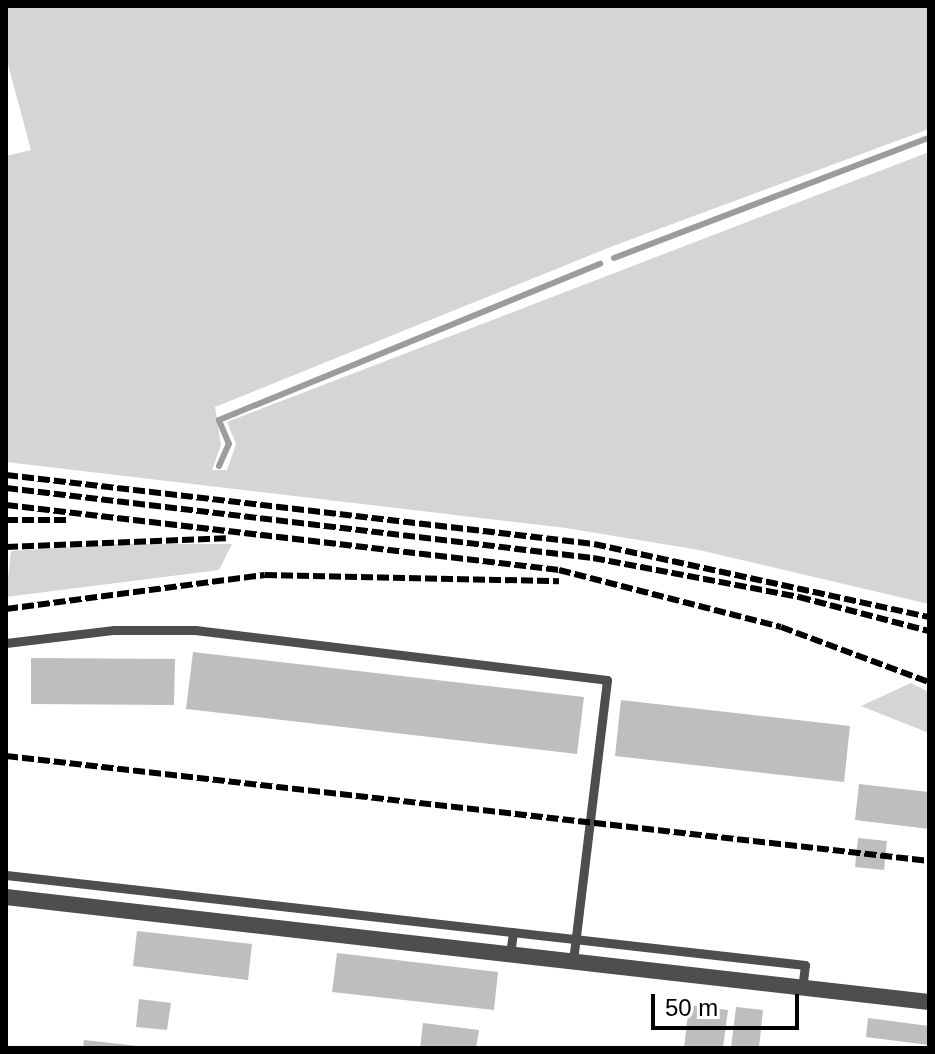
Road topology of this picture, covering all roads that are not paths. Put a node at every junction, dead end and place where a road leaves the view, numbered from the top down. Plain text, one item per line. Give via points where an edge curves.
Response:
1 (6, 643) edge
2 (6, 875) edge
3 (162, 892) junction
4 (6, 897) edge
5 (160, 914) junction
6 (513, 932) junction
7 (576, 939) junction
8 (510, 954) junction
9 (573, 961) junction
10 (802, 988) junction
11 (929, 1002) edge

1 - 7 lane via 114,630 195,630 607,680
2 - 3 lane
3 - 5 lane
3 - 6 lane
4 - 5 street
5 - 8 street
6 - 7 lane
6 - 8 lane
7 - 9 lane
7 - 10 lane via 805,965
8 - 9 street
9 - 10 street
10 - 11 street

